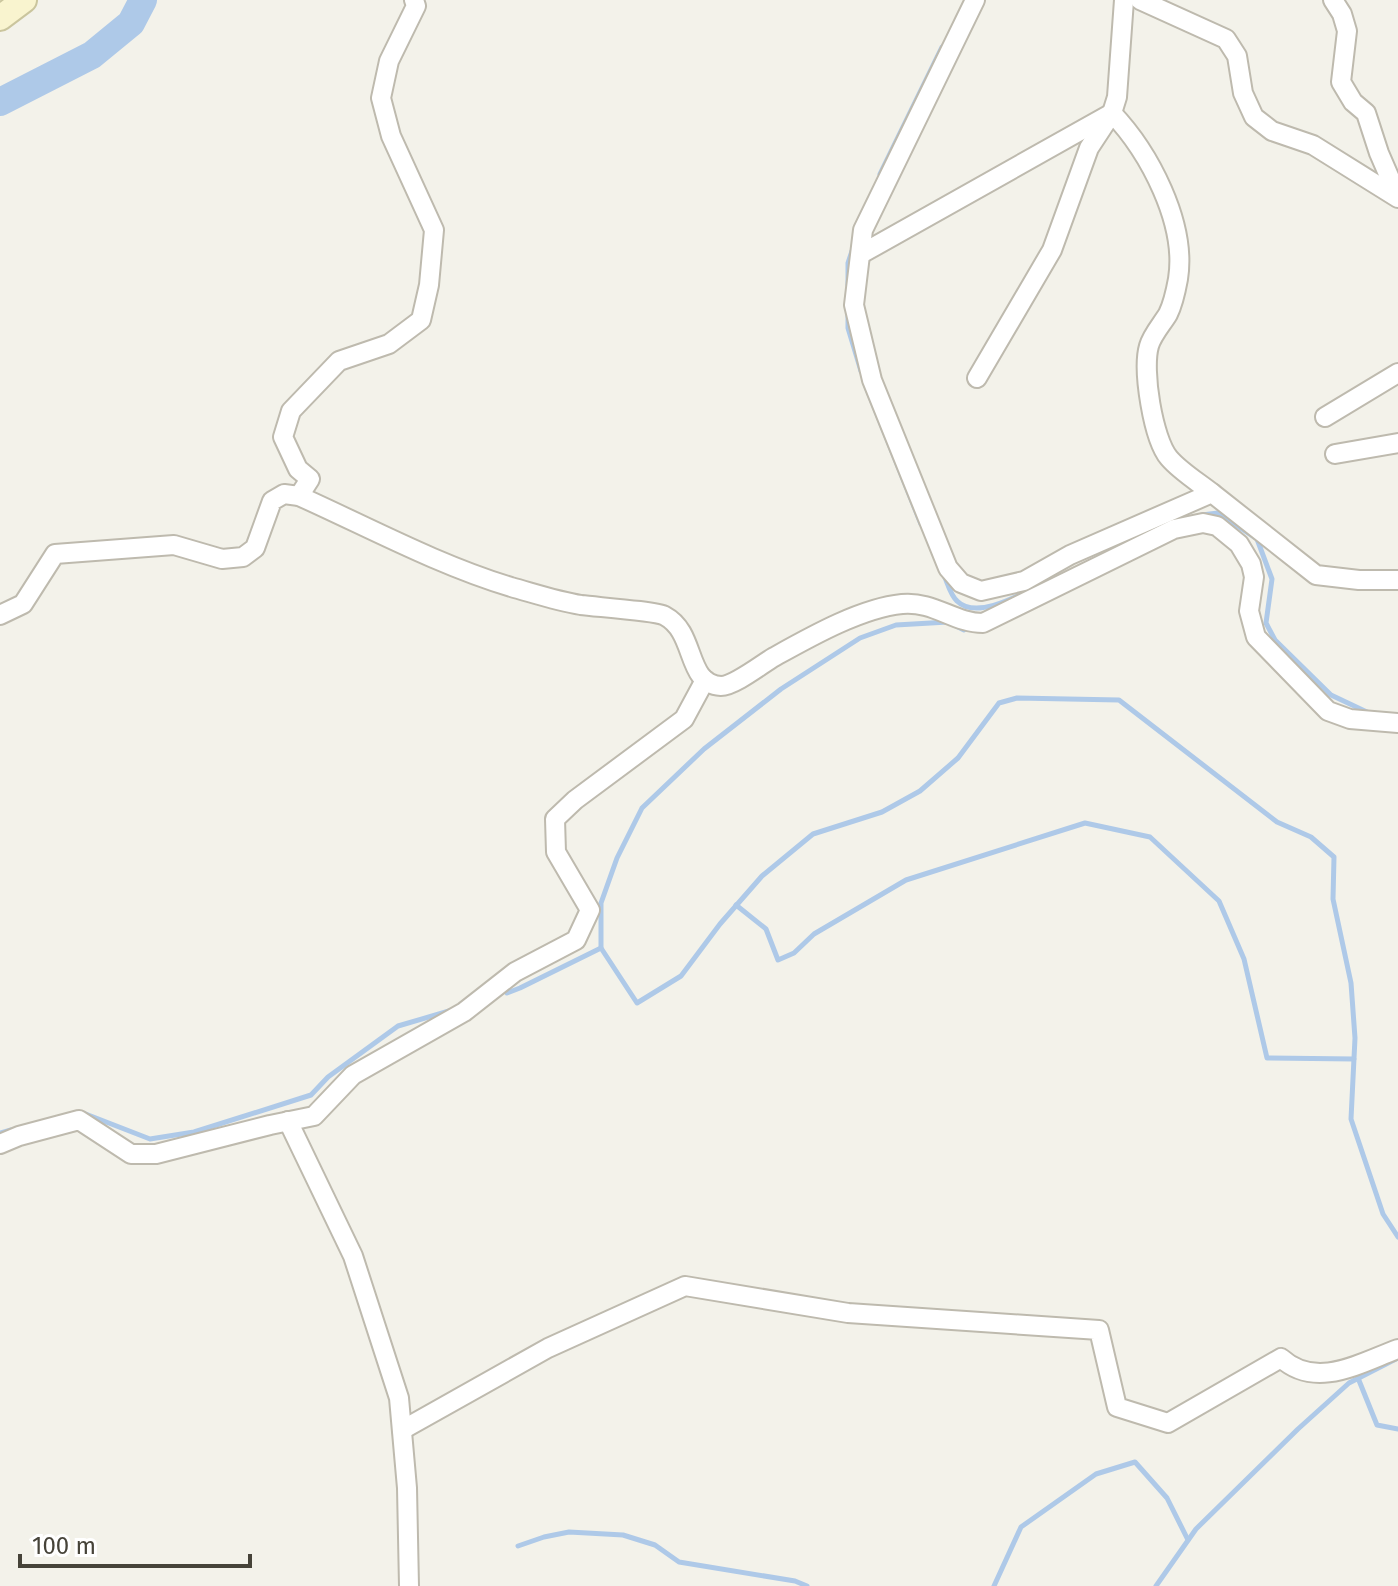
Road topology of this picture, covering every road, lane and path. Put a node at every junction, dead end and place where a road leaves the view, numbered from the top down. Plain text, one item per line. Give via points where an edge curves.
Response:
1 (24, 0) edge
2 (414, 0) edge
3 (975, 0) edge
4 (1124, 0) edge
5 (1140, 0) edge
6 (1333, 0) edge
7 (0, 18) edge
8 (1112, 113) junction
9 (1398, 197) edge
10 (861, 254) junction
11 (1398, 373) edge
12 (977, 378) dead end
13 (1325, 417) dead end
14 (1398, 443) edge
15 (1335, 454) dead end
16 (1212, 493) junction
17 (299, 496) junction
18 (1398, 580) edge
19 (0, 615) edge
20 (705, 680) junction
21 (1398, 723) edge
22 (288, 1121) junction
23 (0, 1144) edge
24 (1398, 1349) edge
25 (402, 1430) junction
26 (409, 1586) edge

1 - 7 main road
2 - 17 street via 416,6 389,61 381,98 391,136 434,230 421,320 389,344 339,361 291,411 283,437 298,469 310,479
3 - 10 street via 863,230
4 - 8 street
5 - 9 street via 1226,39 1237,56 1243,93 1254,117 1272,131 1313,145
6 - 9 street via 1347,31 1341,82 1366,113
8 - 10 street
8 - 12 street via 1089,148 1052,250
8 - 16 street via 1147,158 1165,196 1177,242 1179,277 1170,310 1149,346 1156,434 1169,458
10 - 16 street via 854,305 872,380 948,568 961,583 981,591 1024,581 1070,555
11 - 13 street
14 - 15 street
16 - 18 street via 1316,575
17 - 19 street via 284,494 272,501 255,548 243,557 222,559 174,545 55,554 23,604
17 - 20 street via 508,586 577,604 663,614 682,630
20 - 21 street via 726,686 854,617 900,604 926,604 970,623 983,623 1174,529 1203,523 1217,526 1239,544 1254,577 1249,611 1256,637 1305,688 1328,711 1350,719
20 - 22 street via 684,719 555,819 556,852 590,910 576,940 515,972 464,1012 353,1075 314,1116
22 - 23 street via 156,1154 131,1154 79,1120
22 - 25 street via 353,1256 399,1398
24 - 25 street via 1322,1375 1292,1369 1281,1358 1168,1423 1117,1407 1099,1330 848,1313 685,1286 548,1348
25 - 26 street

